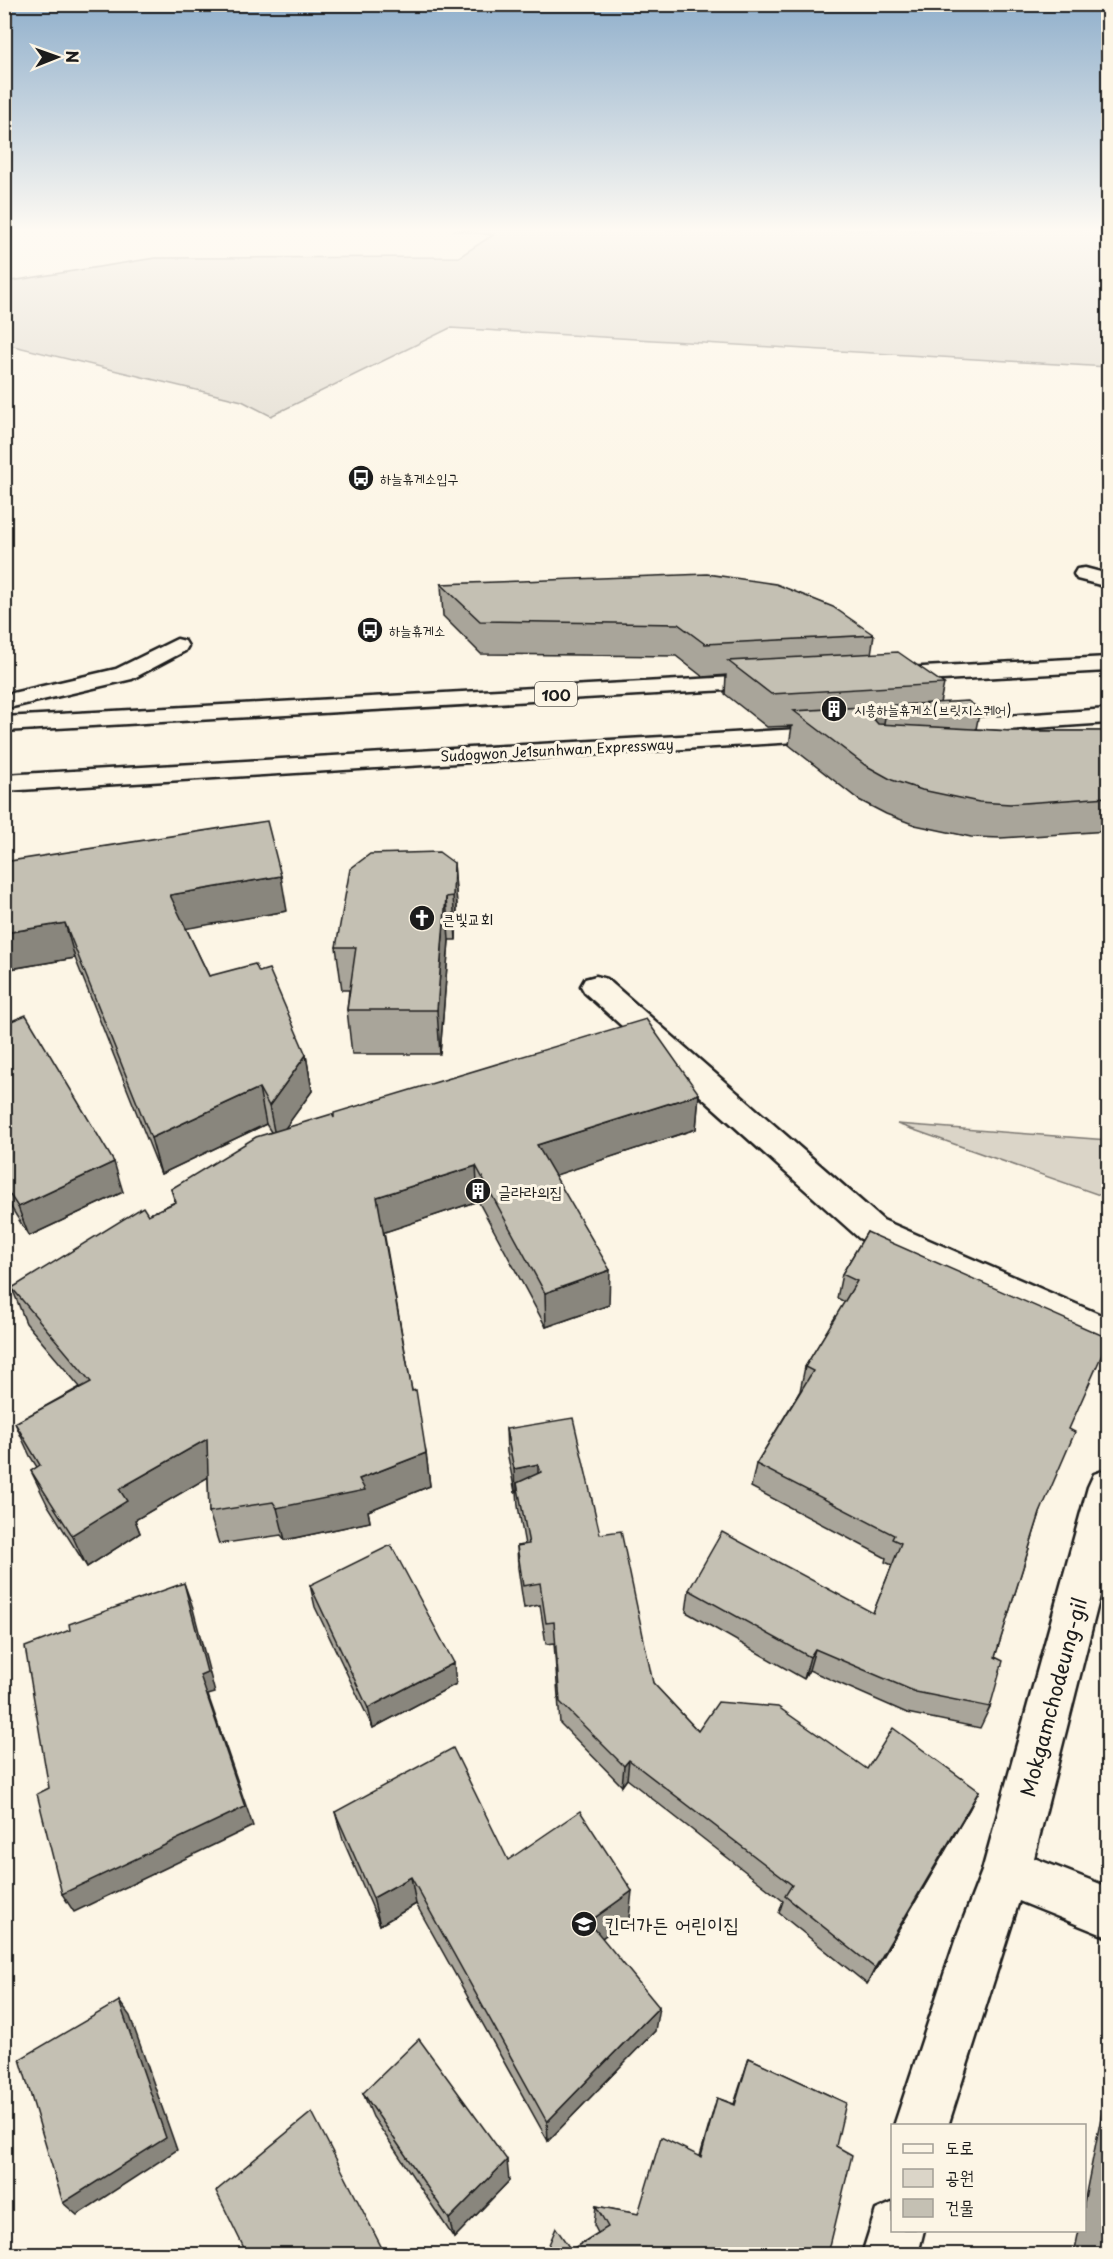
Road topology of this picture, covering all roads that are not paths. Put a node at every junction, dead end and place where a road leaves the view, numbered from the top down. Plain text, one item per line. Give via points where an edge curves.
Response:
1 (1085, 574) dead end
2 (1108, 581) edge
3 (177, 646) dead end
4 (1108, 664) edge
5 (859, 678) edge
6 (788, 682) edge
7 (4, 702) edge
8 (1108, 716) edge
9 (4, 724) edge
10 (907, 729) edge
11 (854, 741) edge
12 (16, 782) edge
13 (596, 986) dead end
14 (1108, 1334) edge
15 (1108, 1487) edge
16 (1006, 1871) junction
17 (1108, 1912) edge
18 (922, 2124) edge
19 (896, 2232) edge
20 (891, 2254) edge

1 - 2 main road
3 - 7 main road via 124,674
4 - 5 main road
6 - 9 main road, 100
8 - 10 main road
11 - 12 main road, Sudogwon Je1sunhwan Expressway via 672,744
13 - 14 main road via 870,1229
15 - 16 main road, Mokgamchodeung-gil
16 - 17 main road
16 - 18 main road, Mokgamchodeung-gil
19 - 20 main road

